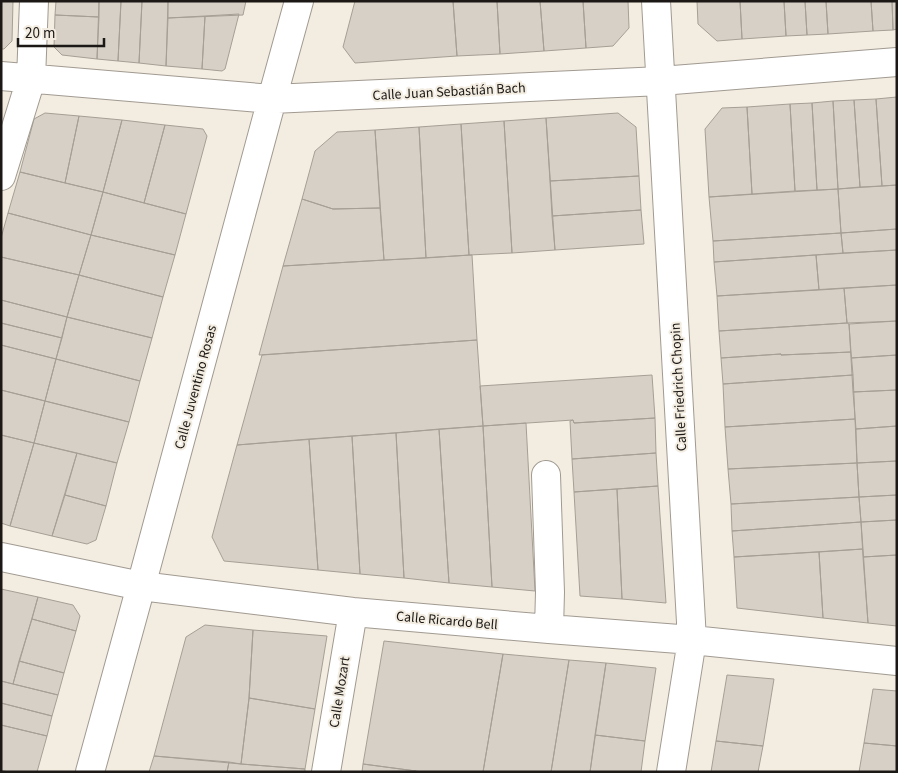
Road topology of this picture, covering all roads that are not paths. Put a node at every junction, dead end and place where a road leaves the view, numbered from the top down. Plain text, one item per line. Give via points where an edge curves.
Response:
1 (34, 1) edge
2 (299, 1) edge
3 (656, 1) edge
4 (897, 62) edge
5 (1, 76) edge
6 (30, 79) junction
7 (661, 82) junction
8 (272, 99) junction
9 (1, 176) edge
10 (546, 475) dead end
11 (1, 557) edge
12 (141, 586) junction
13 (352, 612) junction
14 (549, 630) junction
15 (692, 640) junction
16 (897, 661) edge
17 (90, 772) edge
18 (326, 772) edge
19 (670, 772) edge

1 - 6 street
2 - 8 street, Calle Juventino Rosas
3 - 7 street, Calle Friedrich Chopin
4 - 7 street, Calle Juan Sebastián Bach
5 - 6 street, Calle Juan Sebastián Bach
6 - 8 street, Calle Juan Sebastián Bach
6 - 9 street
7 - 8 street, Calle Juan Sebastián Bach
7 - 15 street, Calle Friedrich Chopin
8 - 12 street, Calle Juventino Rosas
10 - 14 street
11 - 12 street, Calle Ricardo Bell
12 - 13 street, Calle Ricardo Bell
12 - 17 street, Calle Juventino Rosas
13 - 14 street, Calle Ricardo Bell
13 - 18 street, Calle Mozart
14 - 15 street, Calle Ricardo Bell
15 - 16 street, Calle Ricardo Bell
15 - 19 street, Calle Friedrich Chopin

